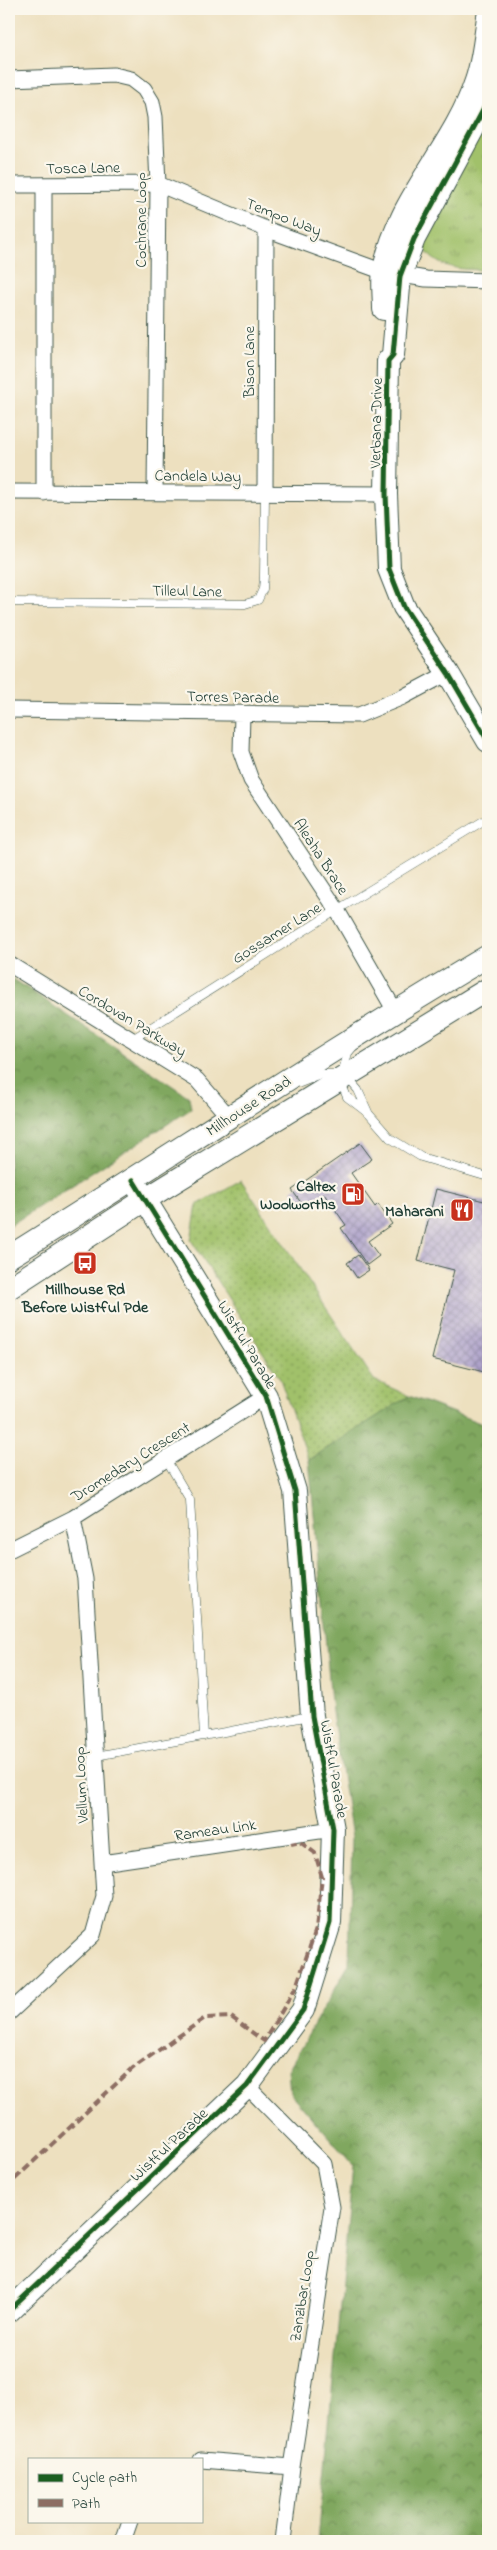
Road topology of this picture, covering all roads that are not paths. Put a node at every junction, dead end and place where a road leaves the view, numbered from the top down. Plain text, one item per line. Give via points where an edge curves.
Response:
1 (488, 17) edge
2 (9, 79) edge
3 (488, 101) edge
4 (158, 184) junction
5 (9, 185) edge
6 (44, 185) junction
7 (266, 229) junction
8 (392, 274) junction
9 (488, 281) edge
10 (9, 492) edge
11 (155, 492) junction
12 (44, 493) junction
13 (264, 494) junction
14 (386, 494) junction
15 (9, 602) edge
16 (448, 673) junction
17 (9, 710) edge
18 (242, 714) junction
19 (488, 741) edge
20 (488, 818) edge
21 (336, 910) junction
22 (488, 956) edge
23 (9, 964) edge
24 (488, 989) edge
25 (395, 1011) junction
26 (367, 1028) junction
27 (130, 1041) junction
28 (342, 1077) junction
29 (295, 1087) dead end
30 (368, 1114) junction
31 (229, 1117) junction
32 (488, 1177) edge
33 (133, 1180) junction
34 (146, 1199) junction
35 (9, 1256) edge
36 (9, 1288) edge
37 (266, 1396) junction
38 (166, 1459) junction
39 (73, 1518) junction
40 (9, 1550) edge
41 (312, 1716) junction
42 (204, 1736) junction
43 (96, 1756) junction
44 (333, 1829) junction
45 (102, 1863) junction
46 (9, 2013) edge
47 (247, 2086) junction
48 (9, 2311) edge
49 (202, 2460) edge
50 (292, 2467) junction
51 (130, 2522) edge
52 (123, 2541) edge
53 (283, 2541) edge

1 - 8 street, Verbana Drive via 477,80 459,119 407,207 394,237
2 - 4 street, Cochrane Loop via 114,75 131,80 152,102
3 - 8 street, Verbana Drive
4 - 6 street, Tosca Lane
4 - 7 street, Tempo Way
4 - 11 street, Cochrane Loop
5 - 6 street, Tosca Lane
6 - 12 street
7 - 8 street, Tempo Way
7 - 13 street, Bison Lane
8 - 9 street, Tempo Way via 426,279
8 - 14 street, Verbana Drive via 393,355 388,361
10 - 12 street, Candela Way
11 - 12 street, Candela Way
11 - 13 street, Candela Way
13 - 14 street, Candela Way
13 - 15 lane, Tilleul Lane via 263,589 258,600 245,604
14 - 16 street, Verbana Drive via 389,569 404,607
16 - 18 street, Torres Parade via 359,715
16 - 19 street, Verbana Drive
17 - 18 street, Torres Parade
18 - 21 street, Aleaha Brace via 241,752 251,780
20 - 21 lane, Gossamer Lane
21 - 25 street, Aleaha Brace
21 - 27 lane, Gossamer Lane
22 - 25 street, Millhouse Road
23 - 27 street, Cordovan Parkway
24 - 28 street, Millhouse Road
25 - 26 street, Millhouse Road
26 - 28 lane via 348,1052
26 - 31 street, Millhouse Road via 269,1098
27 - 31 street, Cordovan Parkway via 197,1080
28 - 29 lane via 323,1074
28 - 30 lane via 358,1090
28 - 30 lane via 347,1097
28 - 34 street, Millhouse Road
30 - 32 lane via 390,1138 421,1157
31 - 33 street, Millhouse Road
33 - 34 street, Wistful Parade
33 - 35 street, Millhouse Road
34 - 36 street, Millhouse Road
34 - 37 street, Wistful Parade
37 - 38 street, Dromedary Crescent
37 - 41 street, Wistful Parade via 295,1491
38 - 39 street, Dromedary Crescent
38 - 42 lane via 190,1500
39 - 40 street, Dromedary Crescent
39 - 43 street, Vellum Loop via 85,1579
41 - 42 lane
41 - 44 street, Wistful Parade
42 - 43 lane
43 - 45 street, Vellum Loop
44 - 45 street, Rameau Link
44 - 47 street, Wistful Parade via 330,1922 303,2010
45 - 46 street, Vellum Loop via 104,1896 93,1935
47 - 48 street, Wistful Parade
47 - 50 street, Zanzibar Loop via 324,2164 332,2207
49 - 50 street
50 - 53 street, Zanzibar Loop
51 - 52 street

